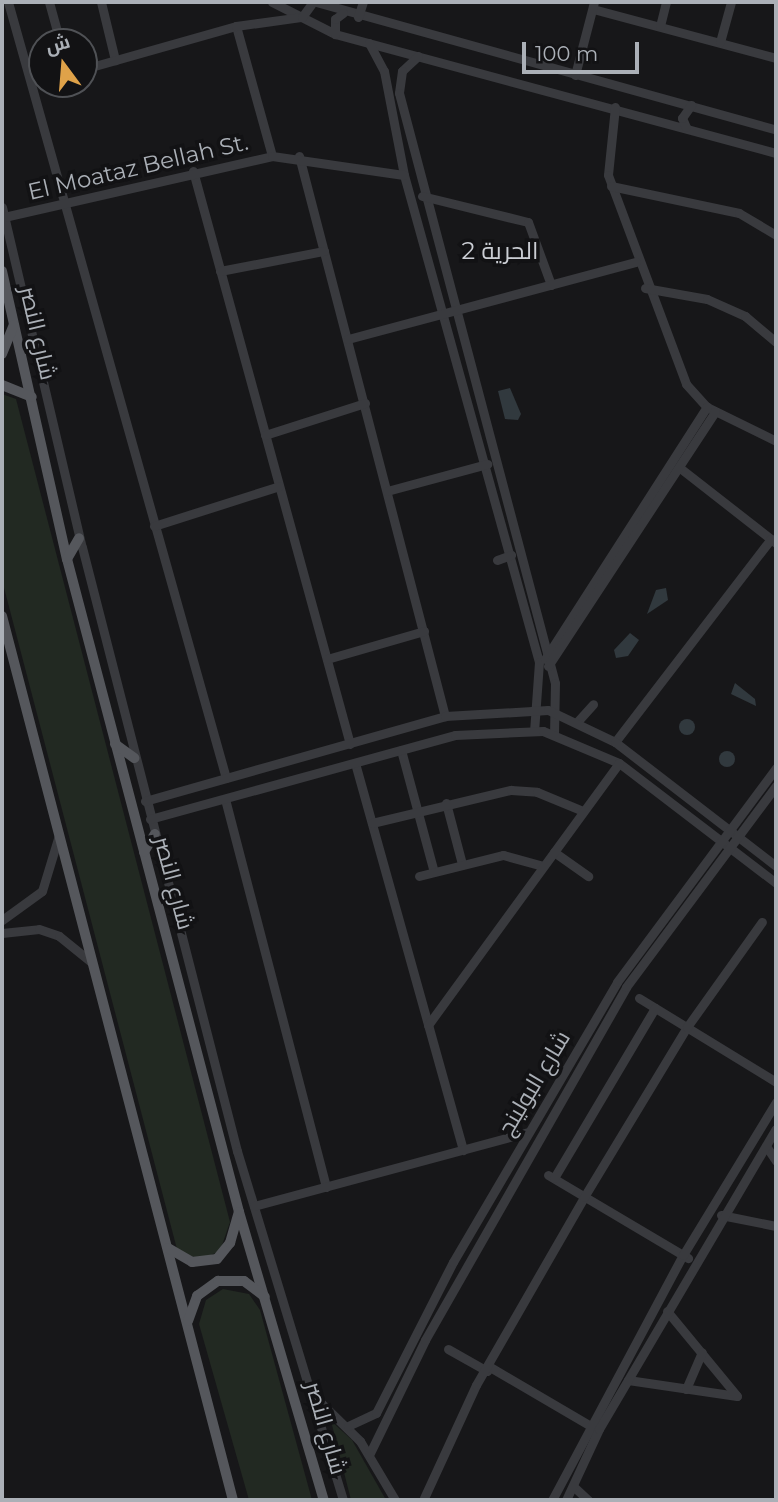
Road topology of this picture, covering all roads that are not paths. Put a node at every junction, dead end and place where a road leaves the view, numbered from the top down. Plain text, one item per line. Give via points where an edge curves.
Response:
1 (8, 2) edge
2 (49, 2) edge
3 (101, 2) edge
4 (272, 2) edge
5 (315, 2) edge
6 (362, 2) edge
7 (666, 2) edge
8 (728, 2) edge
9 (593, 5) edge
10 (343, 13) junction
11 (302, 17) junction
12 (359, 17) junction
13 (236, 26) junction
14 (660, 26) junction
15 (56, 28) edge
16 (335, 34) junction
17 (720, 42) junction
18 (369, 43) junction
19 (28, 56) edge
20 (418, 56) junction
21 (776, 58) edge
22 (115, 61) junction
23 (98, 65) edge
24 (575, 75) junction
25 (654, 96) junction
26 (41, 98) edge
27 (691, 105) junction
28 (615, 107) junction
29 (652, 118) junction
30 (686, 127) junction
31 (776, 130) edge
32 (776, 153) edge
33 (272, 156) junction
34 (299, 156) junction
35 (414, 158) junction
36 (401, 159) junction
37 (193, 171) junction
38 (404, 175) junction
39 (611, 187) junction
40 (410, 193) junction
41 (425, 196) junction
42 (69, 204) junction
43 (3, 212) edge
44 (776, 235) edge
45 (324, 251) junction
46 (636, 262) junction
47 (2, 271) edge
48 (220, 271) junction
49 (551, 285) junction
50 (645, 288) junction
51 (459, 310) junction
52 (446, 314) junction
53 (14, 323) junction
54 (348, 339) junction
55 (776, 342) edge
56 (2, 354) edge
57 (2, 385) edge
58 (32, 397) junction
59 (365, 403) junction
60 (711, 410) junction
61 (265, 435) junction
62 (776, 441) edge
63 (487, 464) junction
64 (680, 468) junction
65 (279, 486) junction
66 (387, 491) junction
67 (154, 526) junction
68 (632, 535) junction
69 (79, 538) junction
70 (774, 541) edge
71 (511, 555) junction
72 (66, 559) junction
73 (497, 560) dead end
74 (2, 616) edge
75 (424, 631) junction
76 (327, 659) junction
77 (544, 663) junction
78 (593, 704) dead end
79 (539, 709) junction
80 (557, 714) junction
81 (445, 716) junction
82 (577, 722) junction
83 (534, 731) junction
84 (554, 733) junction
85 (615, 742) junction
86 (116, 744) junction
87 (350, 744) junction
88 (401, 750) junction
89 (134, 758) junction
90 (355, 763) junction
91 (619, 763) junction
92 (776, 768) edge
93 (226, 778) junction
94 (776, 786) edge
95 (169, 794) junction
96 (225, 799) junction
97 (145, 801) junction
98 (446, 803) junction
99 (418, 811) junction
100 (583, 811) junction
101 (174, 812) junction
102 (150, 819) junction
103 (372, 823) junction
104 (727, 829) junction
105 (60, 833) junction
106 (155, 834) junction
107 (737, 836) junction
108 (719, 839) junction
109 (728, 846) junction
110 (144, 852) junction
111 (554, 852) junction
112 (463, 864) junction
113 (543, 866) junction
114 (776, 866) edge
115 (434, 872) junction
116 (419, 876) dead end
117 (588, 876) dead end
118 (776, 883) edge
119 (2, 920) edge
120 (762, 922) dead end
121 (2, 933) edge
122 (90, 962) junction
123 (622, 984) junction
124 (639, 998) dead end
125 (654, 1007) junction
126 (428, 1025) junction
127 (687, 1027) junction
128 (776, 1082) edge
129 (776, 1102) edge
130 (776, 1129) edge
131 (527, 1132) junction
132 (765, 1146) junction
133 (463, 1150) junction
134 (514, 1155) junction
135 (524, 1161) junction
136 (776, 1161) edge
137 (326, 1187) junction
138 (584, 1197) junction
139 (254, 1206) junction
140 (239, 1212) junction
141 (721, 1215) junction
142 (776, 1226) edge
143 (167, 1248) junction
144 (683, 1255) junction
145 (695, 1261) junction
146 (269, 1302) junction
147 (667, 1311) junction
148 (188, 1328) junction
149 (448, 1349) dead end
150 (702, 1352) junction
151 (489, 1369) junction
152 (628, 1380) junction
153 (686, 1388) junction
154 (318, 1400) junction
155 (589, 1425) junction
156 (348, 1426) junction
157 (369, 1455) junction
158 (573, 1486) junction
159 (424, 1498) dead end
160 (233, 1500) edge
161 (324, 1500) edge
162 (343, 1500) edge
163 (395, 1500) edge
164 (552, 1500) edge
165 (566, 1500) edge
166 (588, 1500) edge

1 - 19 street
2 - 15 street
3 - 22 street
4 - 11 street
5 - 10 street
5 - 11 street
6 - 12 street
7 - 14 street
8 - 17 street
9 - 14 street
9 - 24 street
10 - 12 street
10 - 16 street via 335,19
11 - 13 street
11 - 16 street
12 - 24 street
13 - 22 street
13 - 33 street
14 - 17 street
16 - 18 street
17 - 21 street
18 - 20 street
18 - 36 street via 384,71
20 - 28 street
20 - 35 street via 402,71 398,88
22 - 23 street
24 - 25 street
25 - 27 street
25 - 29 street via 658,110
26 - 42 street
27 - 30 street via 682,118
27 - 31 street
28 - 29 street
28 - 39 street via 607,166
29 - 30 street
30 - 32 street
33 - 34 street, El Moataz Bellah St.
33 - 37 street, El Moataz Bellah St.
34 - 38 street, El Moataz Bellah St.
34 - 45 street
35 - 36 street
35 - 41 street
36 - 38 street
37 - 42 street, El Moataz Bellah St.
37 - 48 street
38 - 40 street
39 - 44 street via 739,213
39 - 46 street
40 - 41 street
40 - 52 street
41 - 49 street via 528,222
41 - 51 street
42 - 43 street, El Moataz Bellah St.
42 - 67 street
43 - 69 street
45 - 48 street
45 - 54 street
46 - 49 street
46 - 50 street
47 - 53 main road, شارع النصر
48 - 61 street
49 - 51 street
50 - 55 street via 707,299 745,316
50 - 60 street via 686,384
51 - 52 street
51 - 77 street
52 - 54 street
52 - 63 street
53 - 56 main road
53 - 58 main road, شارع النصر
54 - 59 street
57 - 58 main road
58 - 72 main road, شارع النصر
59 - 61 street
59 - 66 street
60 - 62 street
60 - 64 street
60 - 68 street
61 - 65 street
63 - 66 street
63 - 71 street
64 - 68 street
64 - 70 street
65 - 67 street
65 - 76 street
66 - 75 street
67 - 93 street
68 - 77 street
69 - 72 main road
69 - 89 street
70 - 85 street
71 - 73 street
71 - 77 street
72 - 86 main road, شارع النصر
74 - 105 main road
75 - 76 street
75 - 81 street
76 - 87 street
77 - 79 street
77 - 80 street
78 - 82 street
79 - 80 street
79 - 81 street
79 - 83 street
80 - 82 street
80 - 84 street
81 - 87 street
82 - 85 street
83 - 84 street
83 - 88 street via 471,732
84 - 91 street
85 - 104 street
86 - 89 main road
86 - 110 main road, شارع النصر
87 - 93 street
88 - 90 street
88 - 99 street
89 - 97 street
90 - 96 street
90 - 103 street
91 - 100 street
91 - 108 street
92 - 104 street, شارع البولينج
93 - 95 street
94 - 107 street, شارع البولينج
95 - 97 street
95 - 101 street
96 - 101 street
96 - 137 street
97 - 102 street
98 - 99 street
98 - 100 street via 511,790 537,792
98 - 112 street
99 - 103 street
99 - 115 street
100 - 111 street
101 - 102 street
102 - 106 street
103 - 126 street
104 - 107 street
104 - 108 street, شارع البولينج
105 - 119 street via 42,891
105 - 122 main road
106 - 110 main road
106 - 139 street
107 - 109 street, شارع البولينج
107 - 114 street
108 - 109 street
108 - 123 street, شارع البولينج
109 - 118 street
109 - 123 street, شارع البولينج
110 - 140 main road, شارع النصر
111 - 113 street
111 - 117 street
112 - 113 street via 503,855
112 - 115 street
113 - 126 street
115 - 116 street
120 - 127 street
121 - 122 street via 39,929 59,936
122 - 143 main road
123 - 131 street, شارع البولينج
123 - 135 street, شارع البولينج
124 - 125 street
125 - 127 street
125 - 138 street via 551,1177
126 - 133 street
127 - 128 street
127 - 138 street
129 - 144 street
130 - 132 street
131 - 133 street
131 - 134 street, شارع البولينج
132 - 136 street
132 - 141 street
133 - 137 street
134 - 135 street
134 - 156 street, شارع البولينج via 376,1413
135 - 157 street, شارع البولينج
137 - 139 street
138 - 144 street
138 - 151 street
139 - 154 street
140 - 143 main road via 230,1243 217,1259 192,1262
140 - 146 main road, شارع النصر
141 - 142 street
141 - 145 street
143 - 148 main road
144 - 145 street
144 - 155 street
145 - 147 street
146 - 148 main road via 244,1281 218,1281 193,1302
146 - 161 main road, شارع النصر
147 - 150 street
147 - 152 street
148 - 160 main road
149 - 151 street
150 - 153 street
150 - 153 street via 737,1396
151 - 155 street
151 - 159 street
152 - 153 street
152 - 158 street
154 - 156 street
154 - 162 street
155 - 164 street
156 - 157 street
157 - 163 street
158 - 165 street
158 - 166 street

